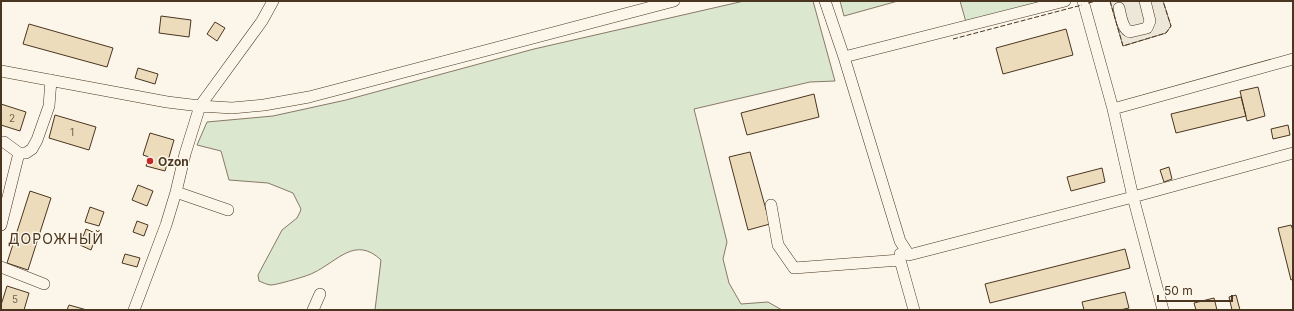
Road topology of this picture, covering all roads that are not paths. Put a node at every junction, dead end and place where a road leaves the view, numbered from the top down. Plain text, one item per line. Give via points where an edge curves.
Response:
1 (274, 1) edge
2 (674, 1) edge
3 (825, 1) edge
4 (1066, 1) edge
5 (1084, 1) edge
6 (1144, 1) edge
7 (1119, 8) dead end
8 (844, 57) junction
9 (1293, 59) edge
10 (1, 71) edge
11 (51, 80) junction
12 (200, 106) junction
13 (1112, 109) junction
14 (1, 142) edge
15 (19, 153) junction
16 (1293, 153) edge
17 (176, 192) junction
18 (1132, 197) junction
19 (771, 205) dead end
20 (228, 210) dead end
21 (1, 225) edge
22 (900, 241) junction
23 (900, 260) junction
24 (1, 267) edge
25 (44, 284) dead end
26 (320, 294) dead end
27 (134, 310) edge
28 (313, 310) edge
29 (914, 310) edge
30 (1163, 310) edge

1 - 12 street
2 - 12 street via 309,97 232,108
3 - 8 street
4 - 8 street
5 - 13 street
6 - 7 street via 1150,21 1147,28 1128,32
8 - 22 street
9 - 13 street
10 - 11 street
11 - 12 street
11 - 15 street via 49,106 37,140 32,149 26,153
12 - 17 street
13 - 18 street
14 - 15 street
15 - 21 street
16 - 18 street
17 - 20 street
17 - 27 street
18 - 22 street via 909,255
18 - 30 street
19 - 23 street via 778,245 794,268
22 - 23 street
23 - 29 street
24 - 25 street
26 - 28 street

